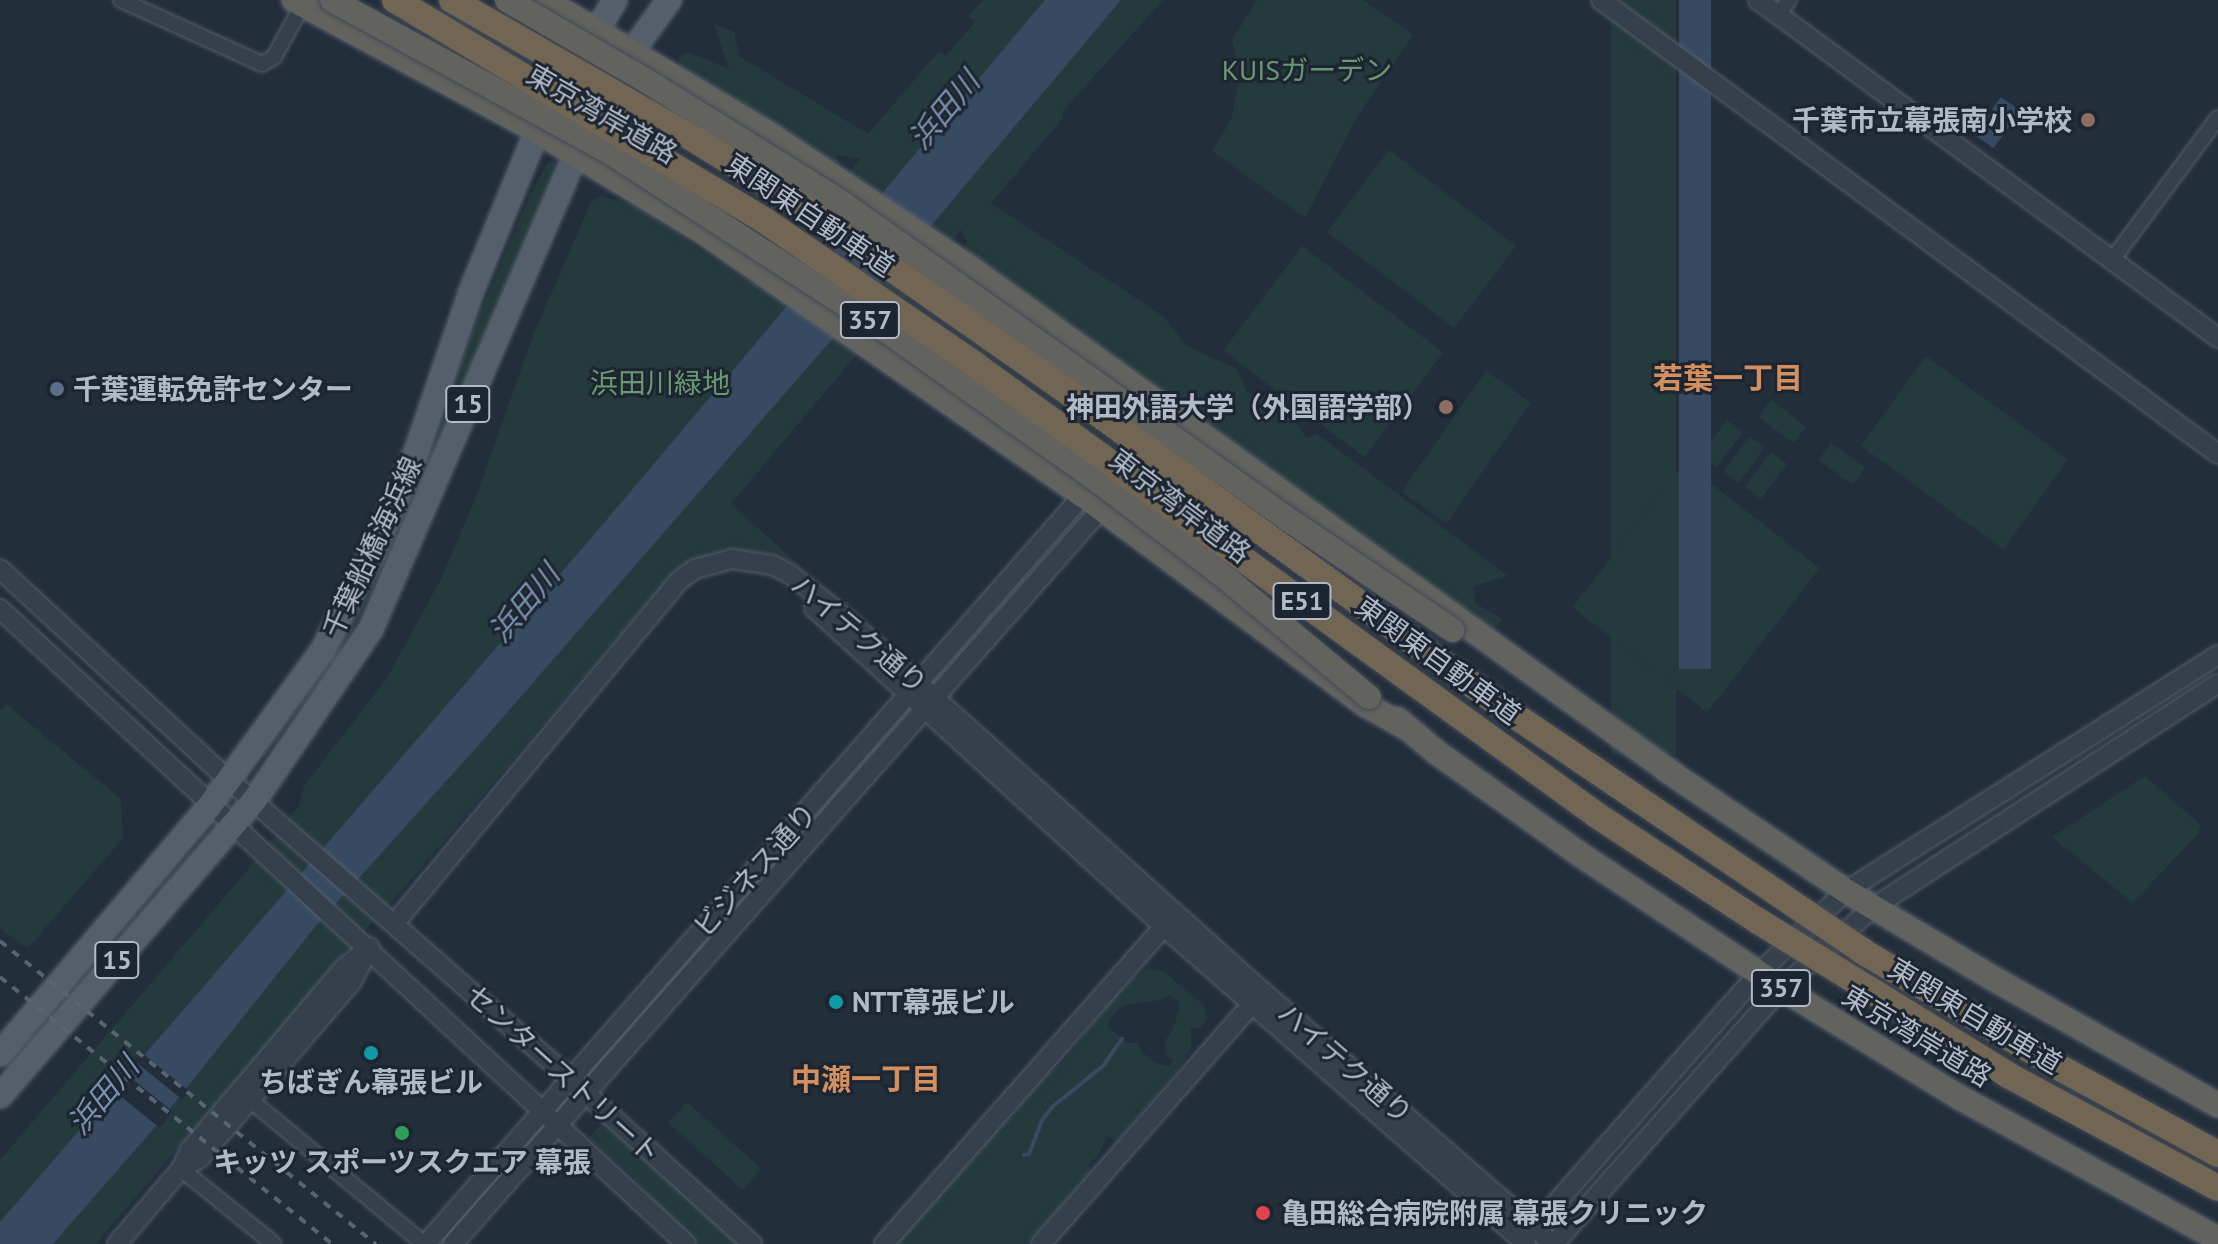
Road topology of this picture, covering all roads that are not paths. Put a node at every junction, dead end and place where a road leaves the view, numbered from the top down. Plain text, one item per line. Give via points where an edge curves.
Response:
1 (121, 0) edge
2 (332, 0) edge
3 (395, 0) edge
4 (452, 0) edge
5 (507, 0) edge
6 (545, 0) edge
7 (615, 0) edge
8 (669, 0) edge
9 (1601, 0) edge
10 (1758, 0) edge
11 (299, 2) edge
12 (1784, 7) edge
13 (595, 28) junction
14 (633, 50) junction
15 (2218, 118) edge
16 (537, 131) junction
17 (576, 154) junction
18 (2112, 260) junction
19 (2218, 338) edge
20 (2218, 454) edge
21 (1092, 502) junction
22 (0, 569) edge
23 (0, 609) edge
24 (2218, 655) edge
25 (2218, 684) edge
26 (922, 696) junction
27 (1409, 729) junction
28 (1677, 777) junction
29 (229, 780) junction
30 (254, 801) junction
31 (211, 804) junction
32 (235, 824) junction
33 (1846, 891) junction
34 (1874, 907) junction
35 (1170, 920) junction
36 (394, 924) junction
37 (370, 947) junction
38 (1759, 973) junction
39 (1781, 988) junction
40 (1257, 998) junction
41 (0, 1054) edge
42 (8, 1069) edge
43 (570, 1079) junction
44 (585, 1091) junction
45 (245, 1095) junction
46 (0, 1096) edge
47 (2218, 1105) edge
48 (541, 1112) junction
49 (556, 1125) junction
50 (2218, 1154) edge
51 (181, 1169) junction
52 (2218, 1188) edge
53 (1526, 1239) edge
54 (2218, 1239) edge
55 (117, 1244) edge
56 (274, 1244) edge
57 (425, 1244) edge
58 (453, 1244) edge
59 (686, 1244) edge
60 (752, 1244) edge
61 (884, 1244) edge
62 (1041, 1244) edge
63 (1553, 1244) edge

1 - 11 street via 262,64 274,57
2 - 27 highway, 東京湾岸道路 / 357, bridge via 622,160 882,328 1226,578
3 - 52 highway, 東関東自動車道 / E51, bridge via 764,220 974,364 1681,871 2008,1075
4 - 50 highway, 東関東自動車道 / E51, bridge via 808,210 1530,726 1862,951
5 - 28 highway, 東京湾岸道路, bridge via 838,200 1289,520
6 - 13 highway
7 - 13 main road, 千葉船橋海浜線 / 15
8 - 14 main road, 千葉船橋海浜線 / 15
9 - 20 street
10 - 12 street
11 - 16 highway, 357
12 - 18 street
13 - 14 highway
13 - 16 main road, 千葉船橋海浜線 / 15
14 - 17 main road, 千葉船橋海浜線 / 15
14 - 28 highway via 970,268
15 - 18 street
16 - 17 highway, 357
16 - 29 main road, 千葉船橋海浜線 / 15 via 373,552 323,650
17 - 21 highway, 357 via 766,274
17 - 30 main road, 千葉船橋海浜線 / 15 via 371,629
18 - 19 street
21 - 26 street, ビジネス通り
21 - 27 highway, 357 via 1366,705
22 - 29 street, センターストリート
23 - 31 street, センターストリート
24 - 33 street
25 - 34 street
26 - 35 street, ハイテク通り
26 - 36 street, ハイテク通り via 806,586 772,565 732,559 712,564 680,580
26 - 43 street, ビジネス通り
26 - 44 street, ビジネス通り
27 - 38 highway, 東京湾岸道路 / 357 via 1543,828
28 - 33 highway, 東京湾岸道路
29 - 30 street, センターストリート
29 - 31 main road, 千葉船橋海浜線 / 15
30 - 32 main road, 千葉船橋海浜線 / 15
30 - 36 street, センターストリート
31 - 32 street, センターストリート
31 - 41 main road, 千葉船橋海浜線 / 15
32 - 37 street, センターストリート
32 - 42 main road, 千葉船橋海浜線 / 15
33 - 34 highway, 東京湾岸道路
33 - 38 street
34 - 39 street
34 - 47 highway, 東京湾岸道路
35 - 40 street, ハイテク通り
35 - 61 street
36 - 43 street, センターストリート
37 - 45 street via 344,968
37 - 48 street, センターストリート
38 - 39 highway, 東京湾岸道路 / 357
38 - 53 street
39 - 54 highway, 東京湾岸道路 / 357 via 2057,1153
39 - 63 street
40 - 53 street, ハイテク通り
40 - 62 street
42 - 46 main road, 千葉船橋海浜線 / 15
43 - 44 street, センターストリート
43 - 48 street, ビジネス通り
44 - 49 street, ビジネス通り
44 - 60 street, センターストリート
45 - 51 street via 190,1150
45 - 57 street
48 - 49 street, センターストリート
48 - 57 street, ビジネス通り
49 - 58 street, ビジネス通り
49 - 59 street, センターストリート
51 - 55 street
51 - 56 street
53 - 63 street, ハイテク通り

